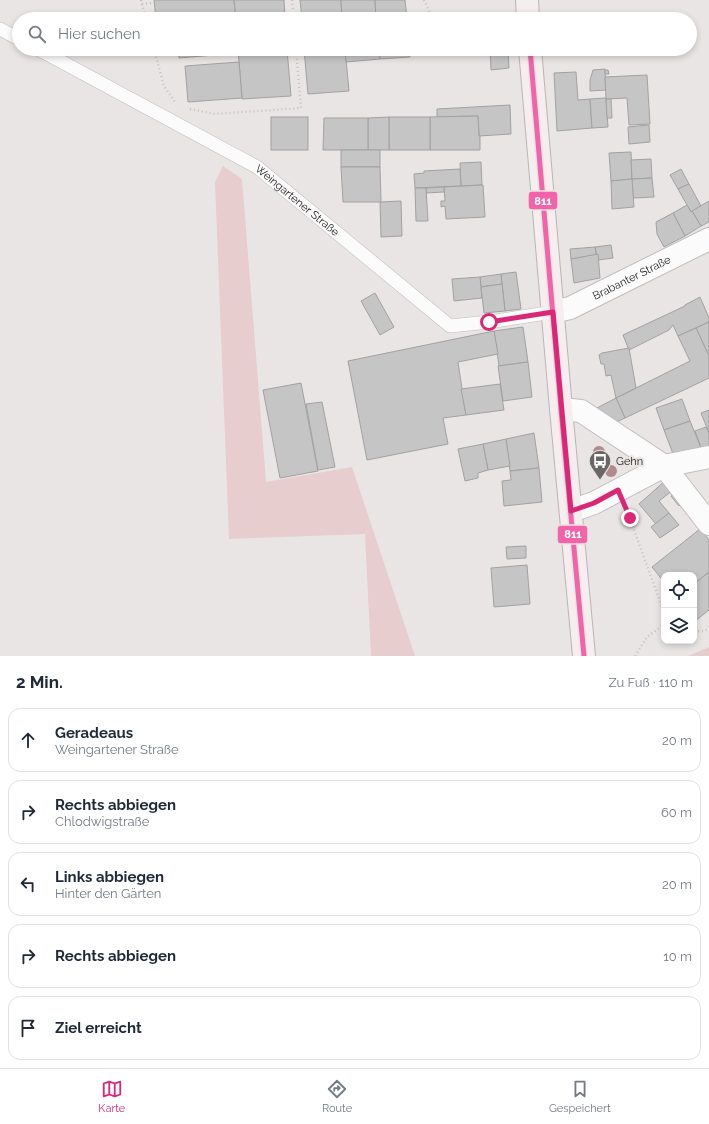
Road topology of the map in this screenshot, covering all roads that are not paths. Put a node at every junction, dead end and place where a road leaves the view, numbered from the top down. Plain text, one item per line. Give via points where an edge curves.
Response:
1 (527, 0) edge
2 (528, 12) edge
3 (0, 29) edge
4 (12, 35) edge
5 (51, 56) edge
6 (531, 56) edge
7 (709, 239) edge
8 (553, 312) junction
9 (561, 409) junction
10 (709, 457) edge
11 (664, 466) junction
12 (571, 511) junction
13 (709, 524) edge
14 (584, 656) edge

1 - 2 main road
3 - 4 lane
5 - 8 lane, Weingartener Straße via 257,167 450,326
6 - 8 main road
7 - 8 street, Brabanter Straße via 570,308
8 - 9 main road
9 - 11 street via 581,411
9 - 12 main road
10 - 11 street
11 - 12 street via 594,503
11 - 13 street
12 - 14 main road

